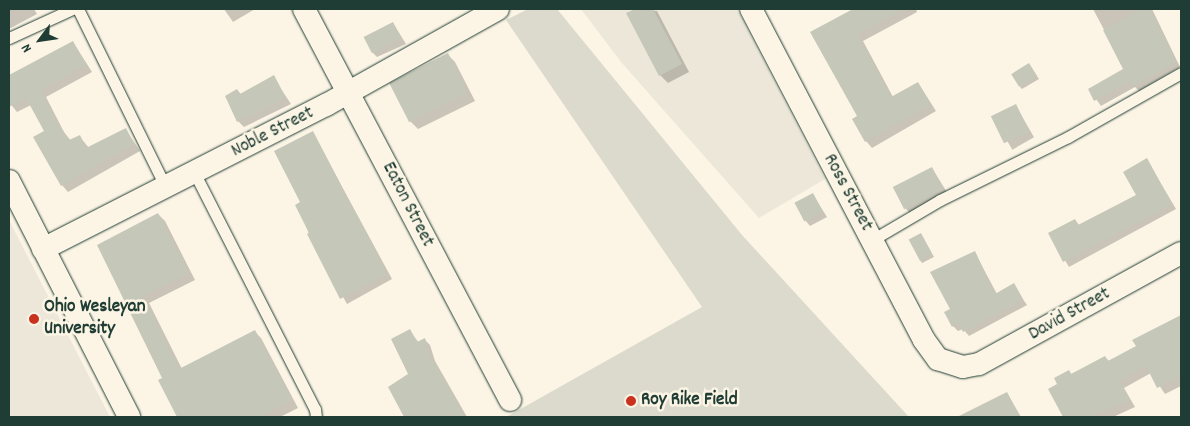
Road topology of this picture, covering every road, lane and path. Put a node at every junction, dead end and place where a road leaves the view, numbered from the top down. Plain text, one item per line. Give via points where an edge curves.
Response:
1 (72, 9) edge
2 (78, 9) edge
3 (304, 9) edge
4 (498, 9) edge
5 (751, 9) edge
6 (9, 38) edge
7 (1181, 73) edge
8 (349, 92) junction
9 (194, 172) junction
10 (9, 181) edge
11 (165, 186) junction
12 (872, 240) junction
13 (43, 249) junction
14 (1181, 253) edge
15 (956, 366) joint
16 (510, 400) dead end
17 (130, 417) edge
18 (316, 417) edge

1 - 6 lane
2 - 11 lane
3 - 8 street, Eaton Street
4 - 8 street, Noble Street
5 - 12 street, Ross Street
7 - 12 lane via 1068,137 940,200
8 - 9 street, Noble Street
8 - 16 street, Eaton Street
9 - 11 street, Noble Street
9 - 18 lane via 315,409
10 - 13 street
11 - 13 street, Noble Street
12 - 15 street, Ross Street via 931,350 938,359
13 - 17 street
14 - 15 street, David Street via 979,364

